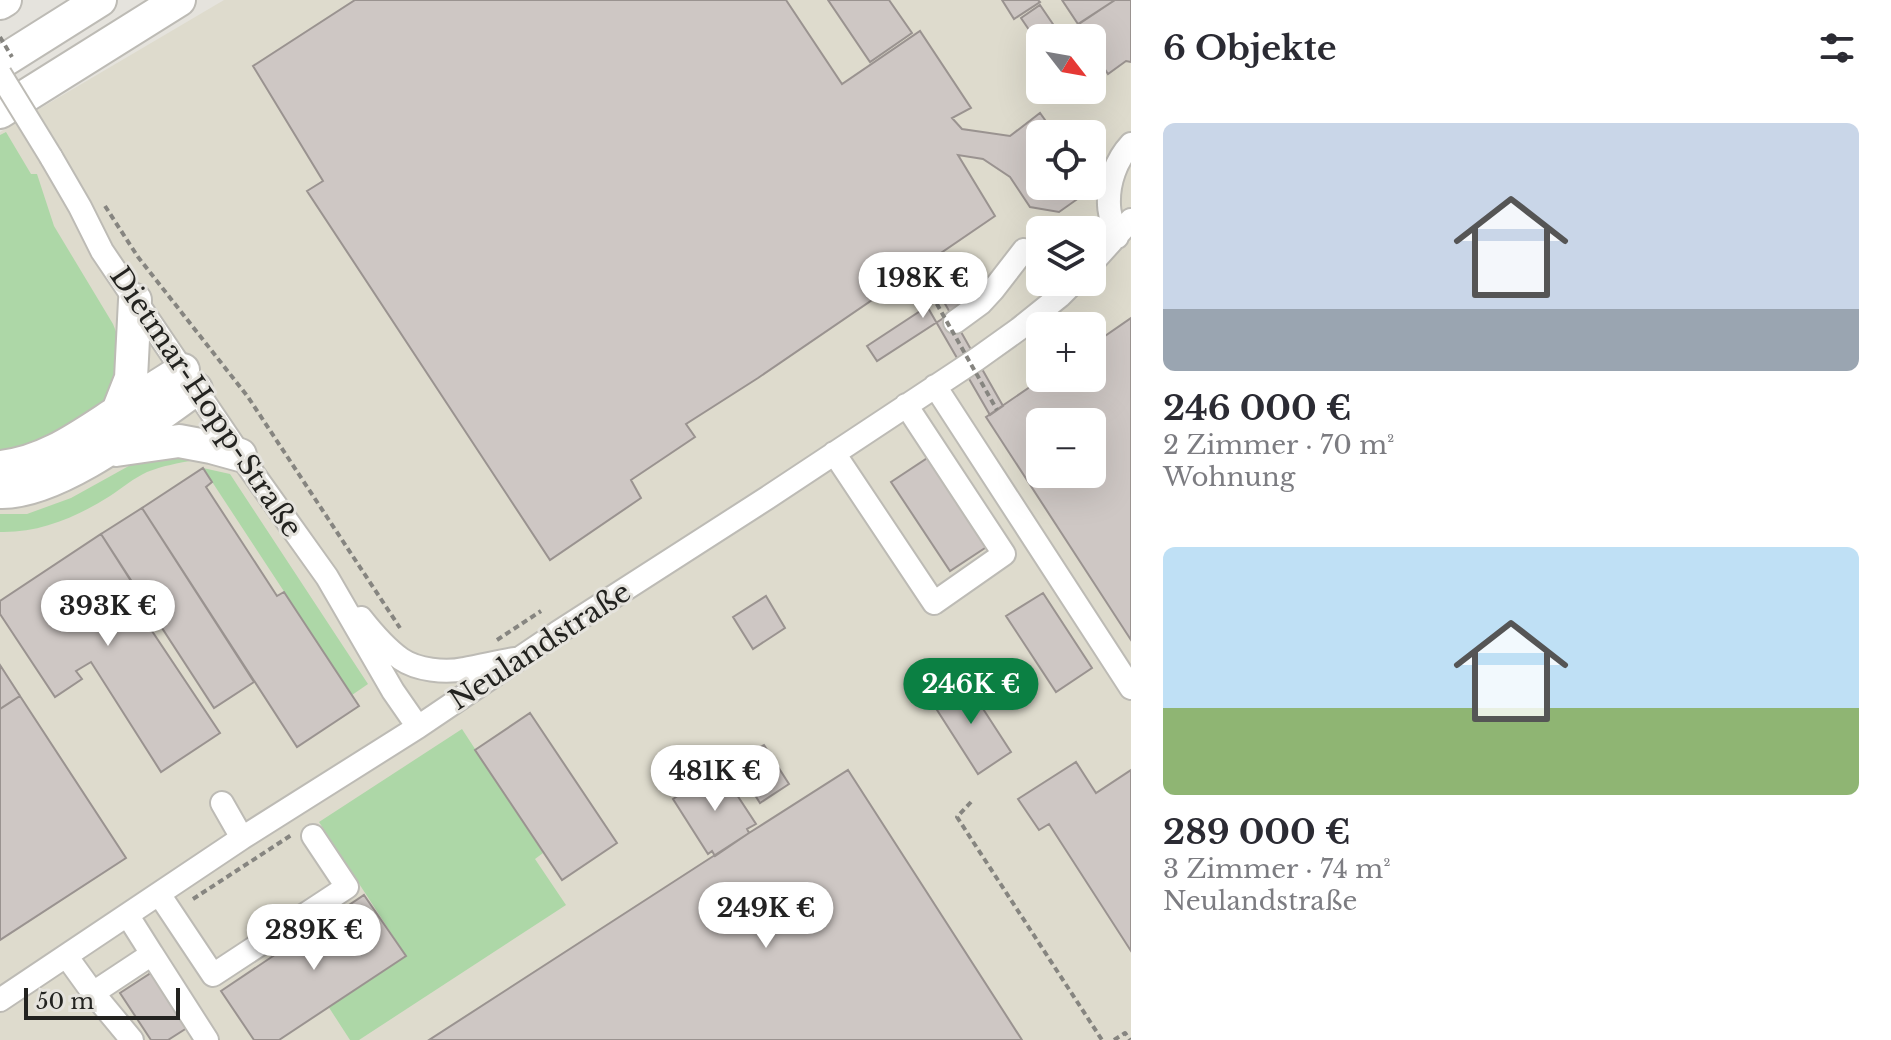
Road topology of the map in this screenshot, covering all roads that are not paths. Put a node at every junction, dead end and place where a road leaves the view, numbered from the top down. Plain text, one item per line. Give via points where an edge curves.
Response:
1 (5, 0) edge
2 (100, 0) edge
3 (179, 0) edge
4 (0, 3) edge
5 (0, 63) edge
6 (0, 74) edge
7 (0, 112) edge
8 (1124, 153) edge
9 (1124, 229) edge
10 (1106, 248) edge
11 (1024, 250) dead end
12 (1060, 296) edge
13 (135, 300) junction
14 (955, 322) dead end
15 (189, 379) junction
16 (935, 386) junction
17 (906, 405) junction
18 (118, 411) junction
19 (105, 451) junction
20 (834, 453) junction
21 (240, 455) junction
22 (0, 467) edge
23 (0, 492) edge
24 (327, 577) junction
25 (520, 659) junction
26 (1131, 688) edge
27 (418, 727) junction
28 (222, 803) dead end
29 (308, 832) road end
30 (242, 838) junction
31 (165, 904) junction
32 (128, 916) junction
33 (152, 954) junction
34 (67, 957) junction
35 (93, 993) junction
36 (0, 1000) edge
37 (132, 1040) edge
38 (207, 1040) edge

1 - 4 highway
2 - 5 highway
3 - 7 highway
6 - 13 street, Dietmar-Hopp-Straße, bridge
8 - 9 street via 1112,178 1108,206
9 - 10 street
11 - 14 street via 981,303
12 - 16 street, Neulandstraße
13 - 15 street, Dietmar-Hopp-Straße
13 - 18 highway via 131,378
15 - 18 highway
15 - 19 highway via 134,434
15 - 21 street, Dietmar-Hopp-Straße
16 - 17 street, Neulandstraße
16 - 26 street
17 - 20 street, Neulandstraße
17 - 20 street via 1004,554 934,603
18 - 22 highway via 46,455
19 - 21 highway via 179,441
19 - 23 highway via 44,484
20 - 25 street, Neulandstraße
21 - 24 street, Dietmar-Hopp-Straße
24 - 25 street via 403,660 443,671
24 - 27 street, Dietmar-Hopp-Straße
25 - 27 street, Neulandstraße
27 - 30 street, Neulandstraße
28 - 30 street
29 - 31 street via 347,887 213,975
30 - 31 street, Neulandstraße
31 - 32 street, Neulandstraße
32 - 33 street
32 - 34 street, Neulandstraße
33 - 35 street
33 - 38 street
34 - 35 street
34 - 36 street, Neulandstraße
35 - 37 street

